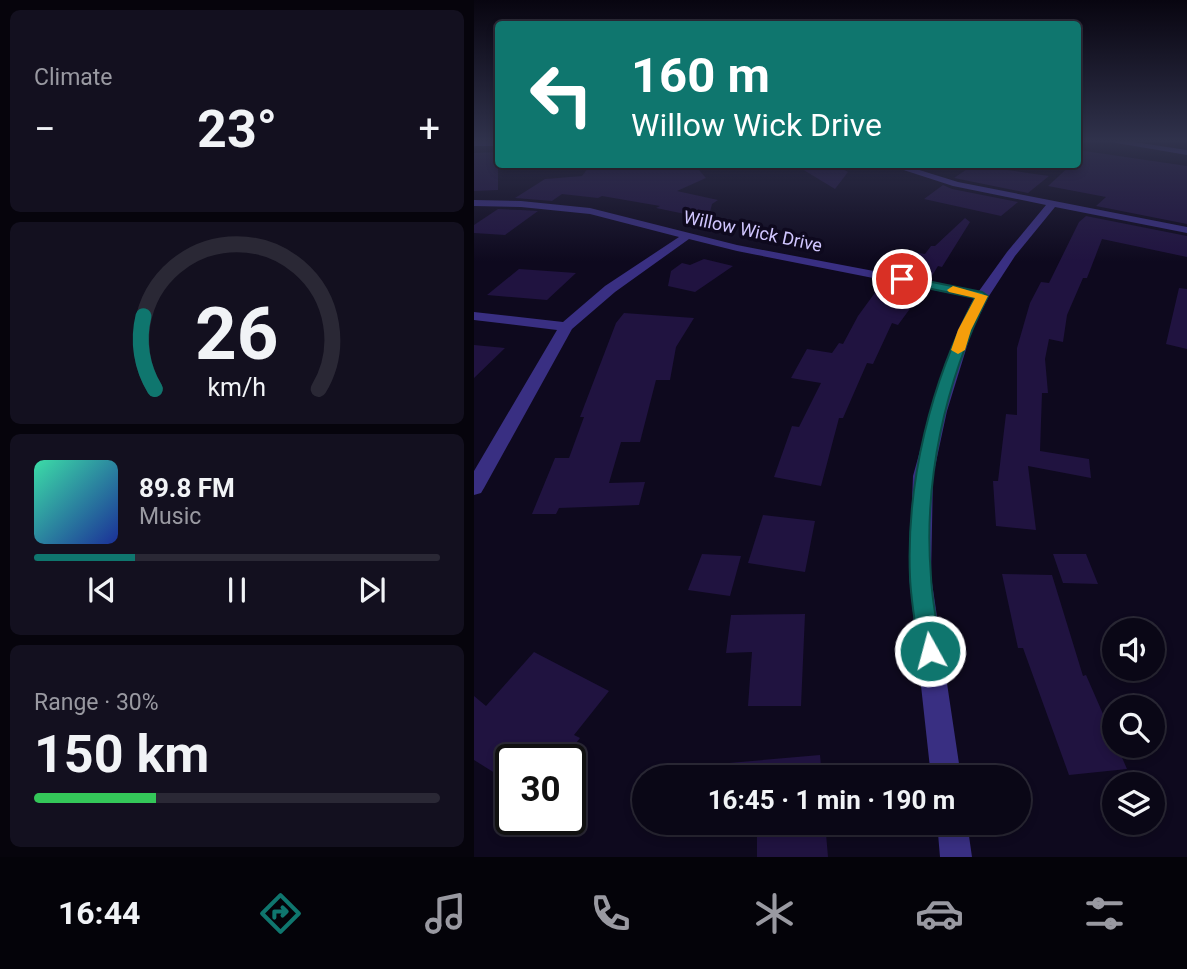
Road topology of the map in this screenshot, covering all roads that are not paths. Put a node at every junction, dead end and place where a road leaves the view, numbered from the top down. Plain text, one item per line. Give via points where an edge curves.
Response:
1 (947, 181) edge
2 (474, 204) edge
3 (1052, 204) junction
4 (1187, 230) edge
5 (687, 236) junction
6 (982, 296) junction
7 (474, 316) edge
8 (566, 327) junction
9 (474, 488) edge
10 (944, 765) edge
11 (953, 835) edge
12 (956, 857) edge

1 - 3 street
2 - 5 street, Willow Wick Drive via 590,211
3 - 4 street
3 - 6 street
5 - 6 street, Willow Wick Drive
5 - 8 street via 610,289
6 - 10 street via 965,330 923,476 920,576
7 - 8 street
8 - 9 street
11 - 12 street

